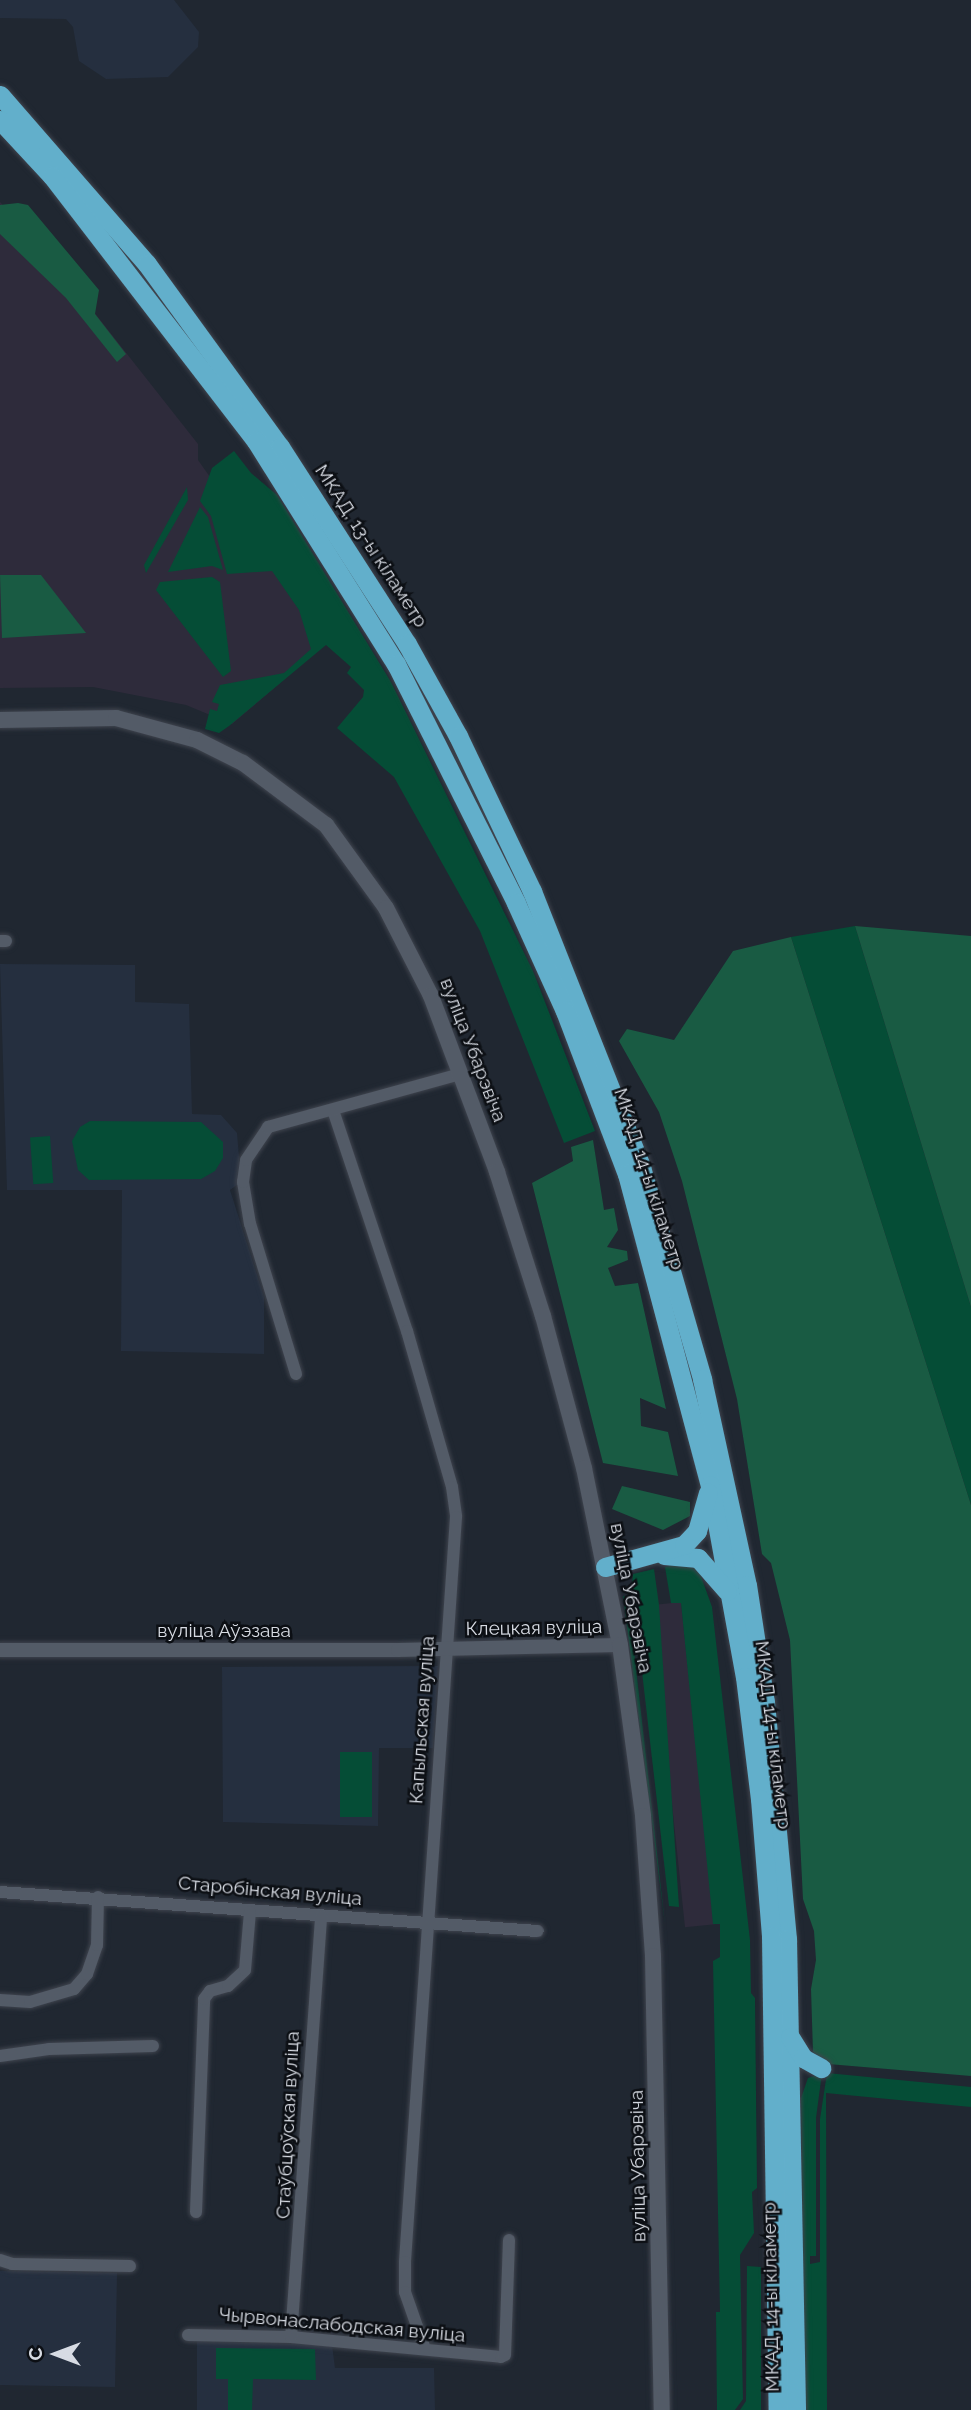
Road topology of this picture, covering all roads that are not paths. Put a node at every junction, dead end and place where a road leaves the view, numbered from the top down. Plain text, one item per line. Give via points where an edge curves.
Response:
1 (0, 95) edge
2 (0, 120) edge
3 (0, 720) edge
4 (461, 1074) junction
5 (601, 1082) junction
6 (332, 1110) junction
7 (296, 1374) dead end
8 (710, 1485) junction
9 (660, 1556) junction
10 (605, 1567) junction
11 (732, 1600) junction
12 (620, 1645) junction
13 (448, 1649) junction
14 (0, 1650) edge
15 (0, 1892) edge
16 (98, 1897) junction
17 (250, 1912) junction
18 (321, 1916) junction
19 (427, 1922) junction
20 (538, 1931) dead end
21 (0, 2000) edge
22 (789, 2036) junction
23 (153, 2046) dead end
24 (0, 2056) edge
25 (791, 2099) junction
26 (196, 2212) dead end
27 (509, 2239) dead end
28 (0, 2260) edge
29 (130, 2266) dead end
30 (188, 2335) dead end
31 (291, 2337) junction
32 (425, 2349) junction
33 (662, 2410) edge
34 (778, 2410) edge
35 (796, 2410) edge

1 - 5 highway, МКАД, 13-ы кіламетр via 147,264 280,447 407,644 458,736 533,891
2 - 5 highway, МКАД, 13-ы кіламетр via 61,187 256,441 396,664
3 - 4 main road, вуліца Убарэвіча via 99,715 197,740 280,788 326,825 386,908 423,978
4 - 6 street
4 - 10 main road, вуліца Убарэвіча via 543,1315
5 - 8 highway, МКАД, 14-ы кіламетр via 655,1265
5 - 22 highway, МКАД, 14-ы кіламетр via 665,1244 702,1379 747,1585 776,1803
6 - 7 street via 268,1126 246,1160 243,1182 250,1224
6 - 13 street, Капыльская вуліца via 407,1331 452,1487 456,1545
8 - 9 highway via 697,1531 684,1545
8 - 11 highway, МКАД, 14-ы кіламетр
9 - 10 highway
9 - 11 highway via 698,1558 719,1577
10 - 12 main road, вуліца Убарэвіча
11 - 34 highway, МКАД, 14-ы кіламетр via 761,1800 771,1936
12 - 13 street, Клецкая вуліца
12 - 33 main road, вуліца Убарэвіча via 643,1816 653,1956
13 - 14 street, вуліца Аўэзава
13 - 19 street, Капыльская вуліца
15 - 16 street, Старобінская вуліца
16 - 17 street, Старобінская вуліца
16 - 21 street via 97,1945 87,1974 74,1989 30,2002
17 - 18 street, Старобінская вуліца
17 - 26 street via 245,1970 204,1999
18 - 19 street, Старобінская вуліца
18 - 31 street, Стаўбцоўская вуліца
19 - 20 street, Старобінская вуліца
19 - 32 street, Капыльская вуліца via 405,2262 405,2292
22 - 25 highway, МКАД, 14-ы кіламетр
22 - 25 highway via 803,2058 821,2068 811,2072
23 - 24 street via 48,2049
25 - 35 highway, МКАД, 14-ы кіламетр
27 - 32 street, Чырвонаслабодская вуліца via 505,2355
28 - 29 street
30 - 31 street, Чырвонаслабодская вуліца
31 - 32 street, Чырвонаслабодская вуліца

